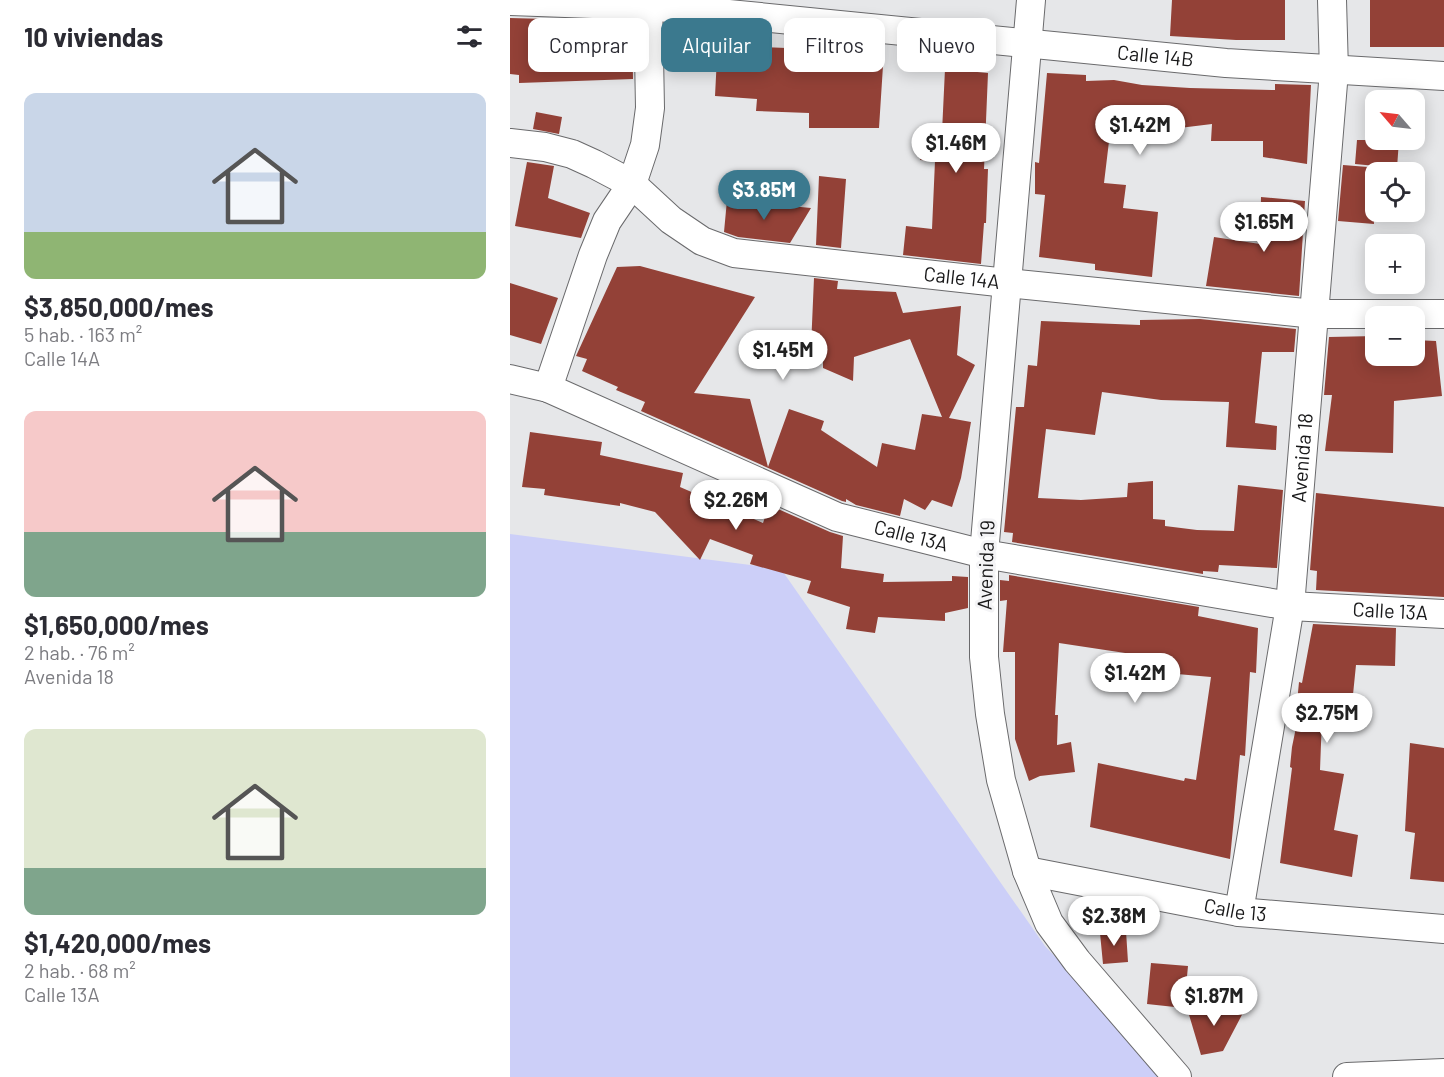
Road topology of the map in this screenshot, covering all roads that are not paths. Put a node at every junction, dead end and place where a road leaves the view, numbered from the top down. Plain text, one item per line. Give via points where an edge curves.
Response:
1 (1031, 0) edge
2 (1332, 0) edge
3 (510, 1) edge
4 (648, 3) edge
5 (1029, 42) junction
6 (1334, 71) junction
7 (1444, 76) edge
8 (510, 143) edge
9 (632, 184) junction
10 (1007, 283) junction
11 (1315, 314) junction
12 (1444, 314) edge
13 (510, 379) edge
14 (548, 388) junction
15 (984, 554) junction
16 (1290, 606) junction
17 (1444, 614) edge
18 (1027, 871) junction
19 (1239, 912) junction
20 (1444, 929) edge
21 (1444, 1073) edge
22 (1177, 1077) edge
23 (1347, 1077) edge

1 - 5 street, Avenida 19
2 - 6 street, Avenida 18
3 - 4 street, Calle 14B
4 - 5 street, Calle 14B
4 - 9 street via 650,108 645,145
5 - 6 street, Calle 14B
5 - 10 street, Avenida 19
6 - 7 street, Calle 14B
6 - 11 street, Avenida 18
8 - 9 street, Calle 14A via 572,154
9 - 10 street, Calle 14A via 671,220 702,241 734,253
9 - 14 street via 607,221
10 - 11 street, Calle 14A
10 - 15 street, Avenida 19
11 - 12 street, Calle 14A
11 - 16 street, Avenida 18
13 - 14 street, Calle 13A
14 - 15 street, Calle 13A via 837,517
15 - 16 street, Calle 13A
15 - 18 street, Avenida 19 via 984,657 990,714 1001,780
16 - 17 street, Calle 13A
16 - 19 street, Avenida 18
18 - 19 street, Calle 13
18 - 22 street, Avenida 19 via 1049,923
19 - 20 street, Calle 13
21 - 23 street

